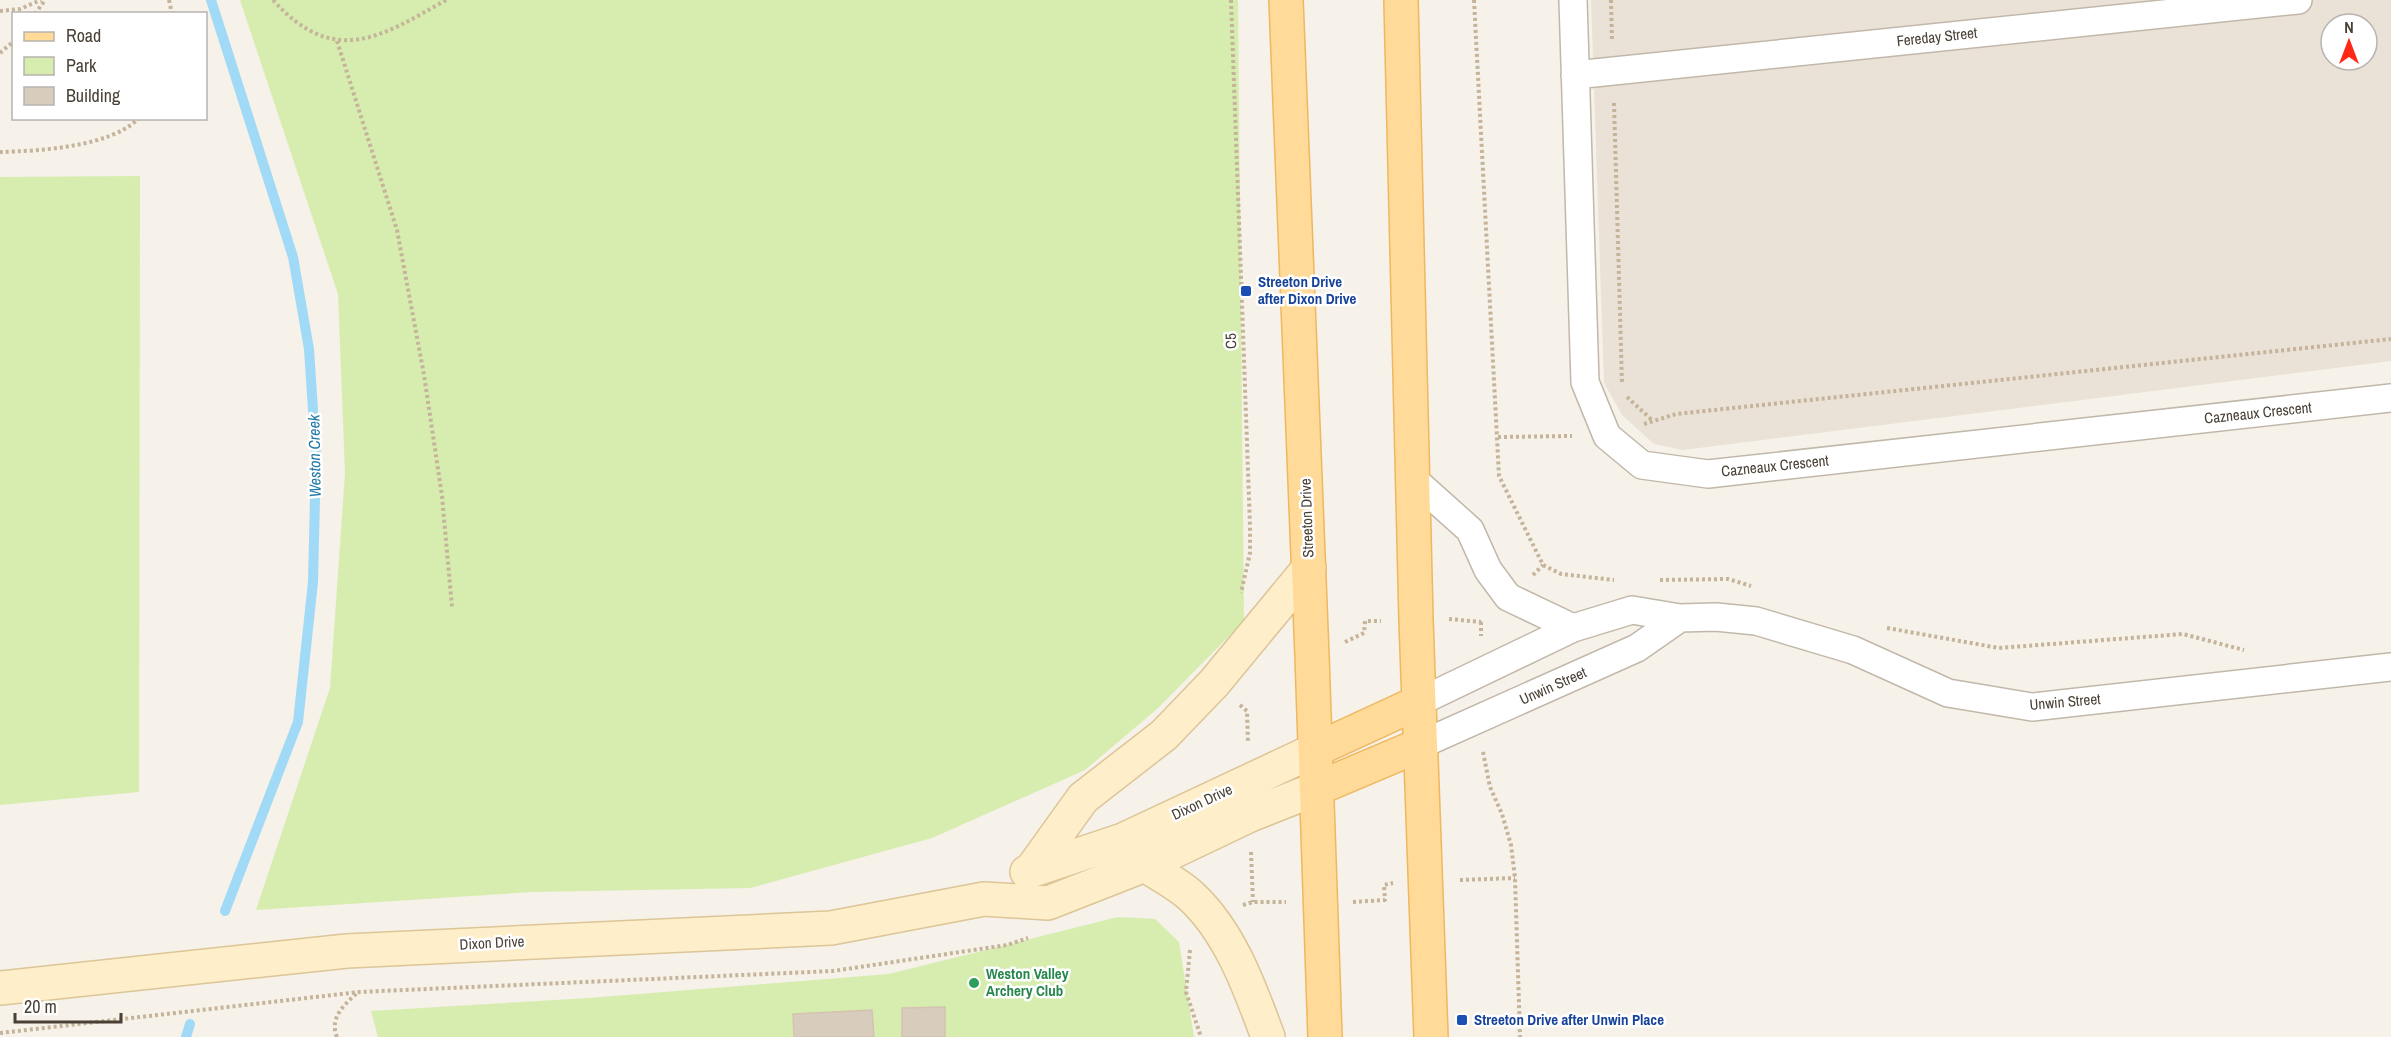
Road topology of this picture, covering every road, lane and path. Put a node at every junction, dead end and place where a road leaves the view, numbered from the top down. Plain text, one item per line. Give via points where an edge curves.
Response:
1 (43, 0) edge
2 (273, 0) edge
3 (446, 0) edge
4 (1231, 0) edge
5 (1286, 0) edge
6 (1401, 0) edge
7 (1474, 0) edge
8 (1573, 0) edge
9 (1611, 0) edge
10 (2298, 0) edge
11 (0, 11) edge
12 (337, 41) junction
13 (12, 43) edge
14 (0, 53) edge
15 (1613, 71) junction
16 (1575, 75) junction
17 (137, 120) edge
18 (0, 152) edge
19 (2391, 339) edge
20 (2391, 398) edge
21 (1653, 421) junction
22 (1607, 436) junction
23 (1498, 437) junction
24 (1413, 478) junction
25 (1309, 568) junction
26 (1649, 580) dead end
27 (1615, 581) dead end
28 (1761, 590) dead end
29 (1239, 597) dead end
30 (452, 607) dead end
31 (1680, 618) junction
32 (1452, 619) dead end
33 (1379, 621) dead end
34 (1481, 622) dead end
35 (1884, 627) dead end
36 (1573, 628) junction
37 (1353, 639) dead end
38 (2247, 651) dead end
39 (2391, 667) edge
40 (1419, 702) junction
41 (1420, 745) junction
42 (1315, 750) junction
43 (1483, 752) dead end
44 (1316, 789) junction
45 (1145, 865) junction
46 (1032, 869) junction
47 (1399, 882) dead end
48 (984, 899) junction
49 (1367, 902) dead end
50 (1039, 934) dead end
51 (0, 988) edge
52 (359, 992) junction
53 (0, 1033) edge
54 (337, 1037) edge
55 (1268, 1037) edge
56 (1325, 1037) edge
57 (1431, 1037) edge
58 (1520, 1037) edge

1 - 11 path via 20,9
2 - 12 path via 300,23
3 - 12 path via 376,37
4 - 29 path, C5 via 1250,526 1250,554
5 - 25 main road, Streeton Drive
6 - 24 main road
7 - 23 path
8 - 16 street, Cazneaux Crescent
9 - 15 path
10 - 15 street, Fereday Street
12 - 30 path via 397,230 424,375
13 - 14 path
15 - 16 street, Fereday Street
15 - 21 path via 1622,393
16 - 22 street, Cazneaux Crescent via 1585,382
17 - 18 path via 130,128 74,145
19 - 21 path via 1676,414
20 - 22 street, Cazneaux Crescent via 1708,474 1642,465
21 - 22 path
22 - 23 path
23 - 27 path via 1499,476 1543,565 1561,574
24 - 36 street via 1470,530 1488,570 1508,597
24 - 40 main road
25 - 42 main road, Streeton Drive
25 - 46 main road via 1214,683 1164,735 1083,798
26 - 28 path via 1728,579
31 - 36 street, Unwin Street via 1632,610
31 - 39 street, Unwin Street via 1756,621 1853,650 1948,693 2032,707
31 - 41 street, Unwin Street via 1637,648
32 - 34 path
33 - 37 path via 1365,621 1364,633
35 - 38 path via 1999,648 2183,634
36 - 40 street, Unwin Street
40 - 41 main road
40 - 42 main road, Dixon Drive
41 - 44 main road, Dixon Drive
41 - 57 main road
42 - 44 main road, Streeton Drive
42 - 46 main road, Dixon Drive via 1123,840
43 - 58 path via 1490,787 1511,845
44 - 45 main road, Dixon Drive
44 - 56 main road, Streeton Drive
45 - 48 main road, Dixon Drive via 1048,903
45 - 55 main road via 1190,895 1212,920 1247,980
46 - 48 main road, Dixon Drive
47 - 49 path via 1384,885 1384,900
48 - 51 main road, Dixon Drive via 831,928 347,951
50 - 52 path via 1007,945 833,971
52 - 53 path
52 - 54 path via 339,1010 334,1029

